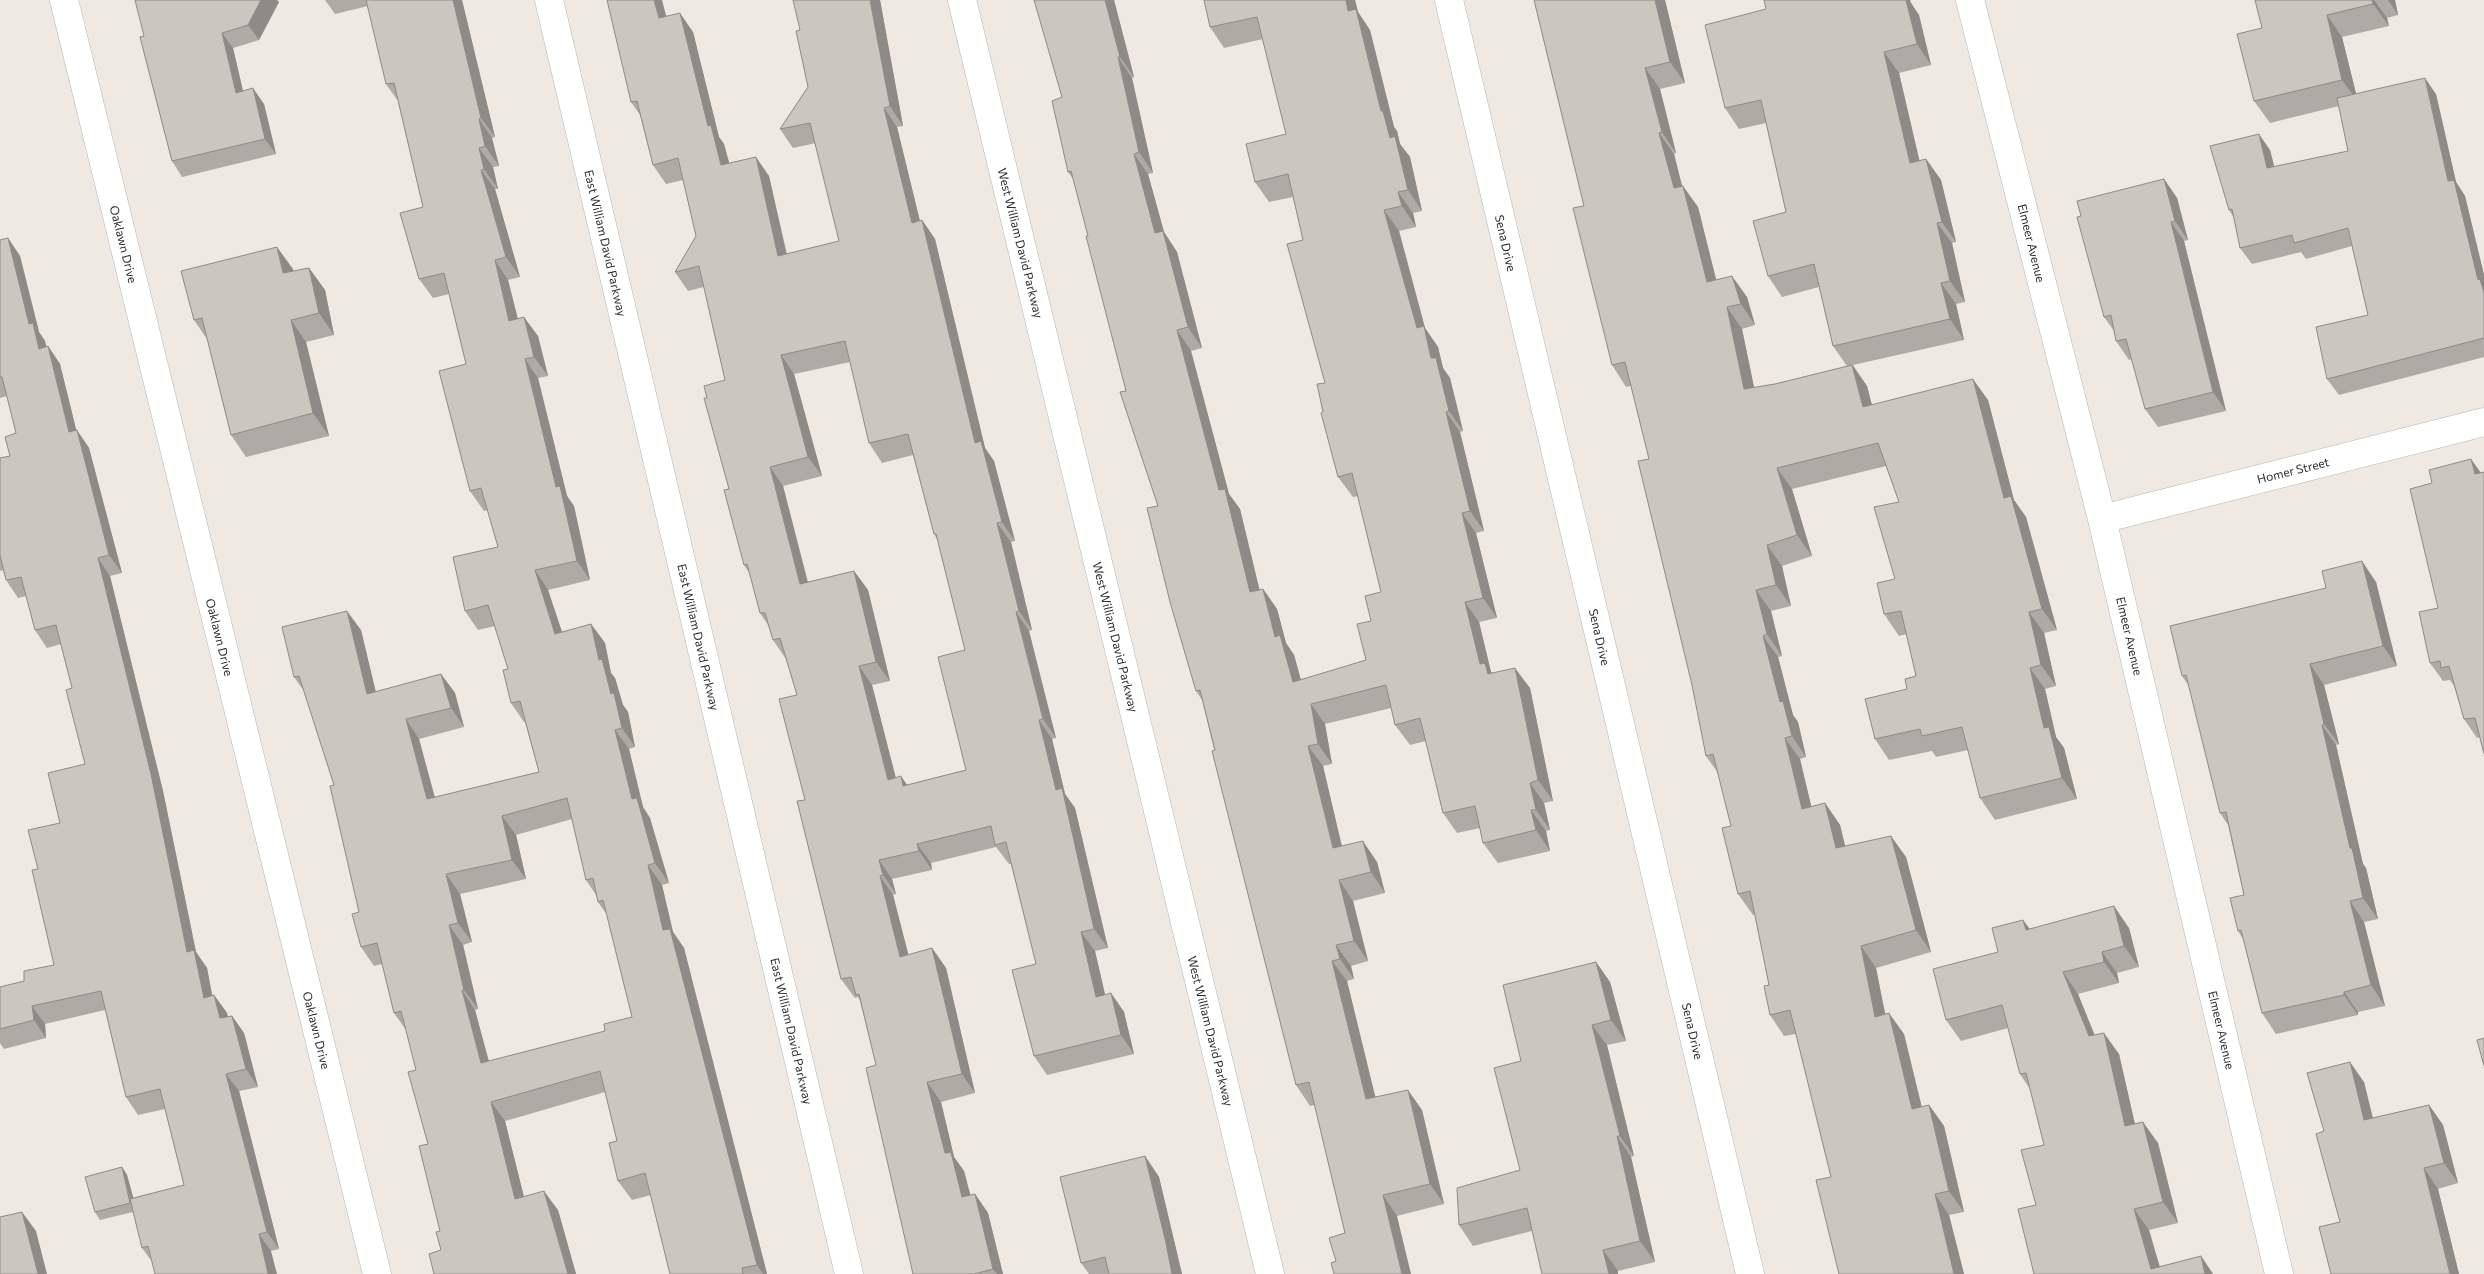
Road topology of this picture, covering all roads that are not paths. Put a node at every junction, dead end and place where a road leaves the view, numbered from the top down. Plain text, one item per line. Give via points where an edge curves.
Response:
1 (64, 0) edge
2 (549, 0) edge
3 (962, 0) edge
4 (1449, 0) edge
5 (1970, 0) edge
6 (2484, 422) edge
7 (2102, 519) junction
8 (377, 1274) edge
9 (849, 1274) edge
10 (1270, 1274) edge
11 (1750, 1274) edge
12 (2279, 1274) edge

1 - 8 street, Oaklawn Drive
2 - 9 street, East William David Parkway
3 - 10 street, West William David Parkway
4 - 11 street, Sena Drive
5 - 7 street, Elmeer Avenue
6 - 7 street, Homer Street
7 - 12 street, Elmeer Avenue

